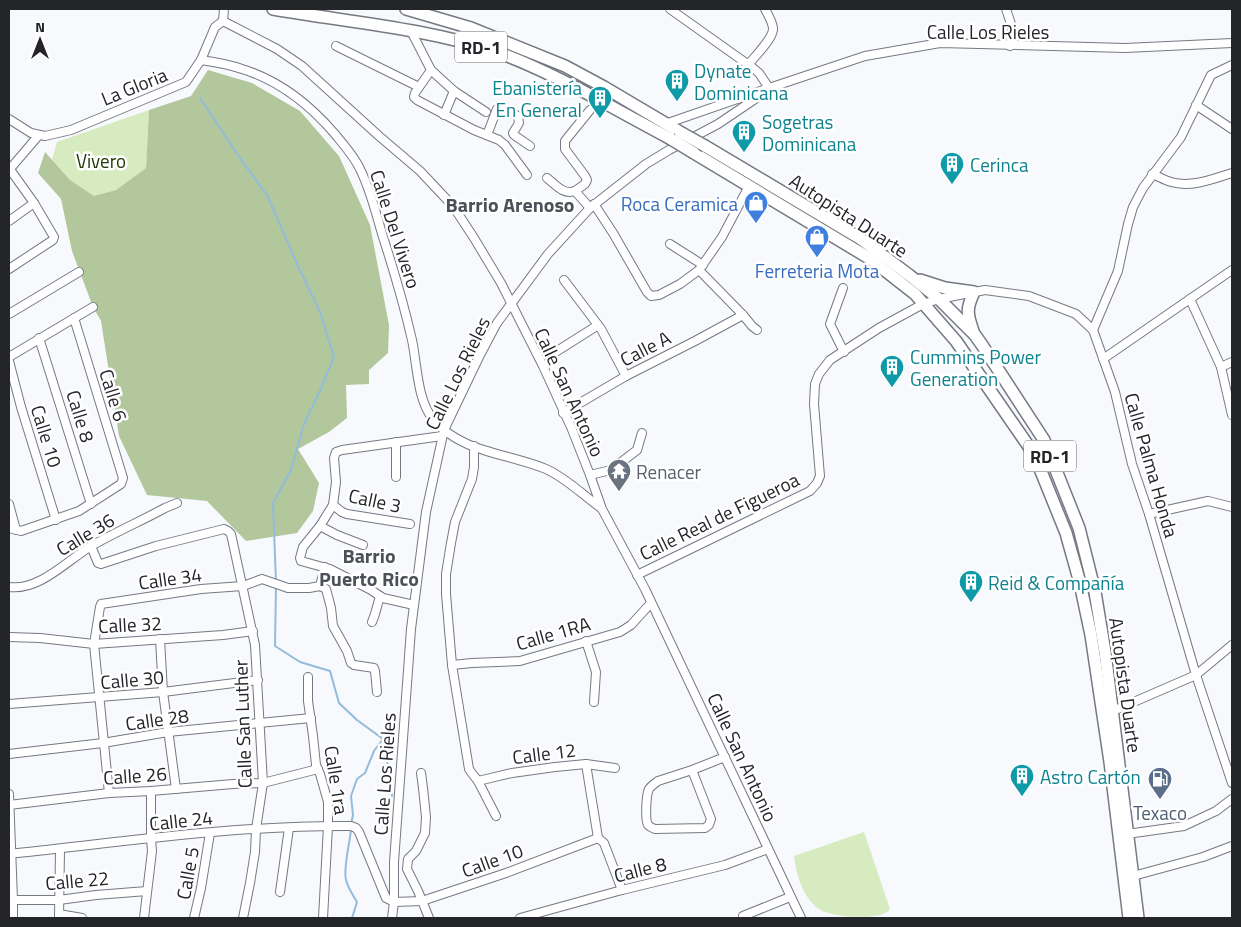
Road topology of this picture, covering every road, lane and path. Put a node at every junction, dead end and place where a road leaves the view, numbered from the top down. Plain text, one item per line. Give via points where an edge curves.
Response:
1 (224, 9) edge
2 (273, 9) edge
3 (406, 9) edge
4 (670, 9) edge
5 (765, 9) edge
6 (1006, 9) edge
7 (222, 21) junction
8 (412, 30) junction
9 (1232, 43) edge
10 (336, 46) dead end
11 (1010, 46) junction
12 (201, 60) junction
13 (748, 65) junction
14 (1232, 65) edge
15 (431, 70) junction
16 (419, 87) junction
17 (768, 88) junction
18 (454, 91) junction
19 (1196, 105) junction
20 (590, 110) dead end
21 (486, 112) dead end
22 (444, 115) junction
23 (9, 118) edge
24 (665, 124) junction
25 (1232, 129) edge
26 (39, 134) junction
27 (487, 134) junction
28 (673, 140) junction
29 (530, 146) dead end
30 (9, 169) edge
31 (1232, 173) edge
32 (527, 174) dead end
33 (1152, 174) junction
34 (547, 178) dead end
35 (749, 186) junction
36 (575, 191) junction
37 (34, 203) junction
38 (592, 206) junction
39 (9, 221) edge
40 (670, 244) dead end
41 (701, 268) junction
42 (9, 269) edge
43 (1232, 270) edge
44 (79, 272) dead end
45 (909, 275) junction
46 (564, 280) dead end
47 (843, 288) dead end
48 (974, 292) junction
49 (939, 299) junction
50 (1190, 299) junction
51 (923, 304) junction
52 (511, 305) junction
53 (94, 307) dead end
54 (9, 314) edge
55 (743, 315) junction
56 (74, 318) junction
57 (598, 327) junction
58 (757, 330) dead end
59 (1093, 330) junction
60 (975, 336) junction
61 (39, 338) junction
62 (844, 352) junction
63 (554, 353) dead end
64 (9, 356) edge
65 (1103, 358) junction
66 (9, 360) edge
67 (1232, 362) edge
68 (1221, 367) junction
69 (626, 376) junction
70 (563, 413) junction
71 (1232, 414) edge
72 (443, 433) junction
73 (642, 433) dead end
74 (396, 442) junction
75 (474, 446) junction
76 (590, 475) junction
77 (396, 477) dead end
78 (177, 503) dead end
79 (9, 504) edge
80 (91, 504) junction
81 (333, 506) junction
82 (1232, 508) edge
83 (602, 509) junction
84 (1148, 514) junction
85 (56, 520) junction
86 (410, 524) dead end
87 (320, 526) junction
88 (13, 529) edge
89 (363, 545) dead end
90 (91, 546) junction
91 (325, 567) junction
92 (637, 575) junction
93 (243, 586) junction
94 (320, 586) junction
95 (9, 587) edge
96 (380, 596) junction
97 (651, 603) junction
98 (414, 605) junction
99 (372, 622) dead end
100 (252, 631) junction
101 (9, 637) edge
102 (160, 639) junction
103 (586, 641) junction
104 (94, 644) junction
105 (1232, 645) edge
106 (452, 665) junction
107 (1196, 675) junction
108 (308, 677) dead end
109 (258, 680) junction
110 (163, 692) junction
111 (376, 692) dead end
112 (100, 698) junction
113 (594, 702) dead end
114 (9, 704) edge
115 (1113, 711) junction
116 (311, 718) junction
117 (260, 724) junction
118 (168, 732) junction
119 (103, 743) junction
120 (9, 754) edge
121 (725, 757) junction
122 (586, 764) junction
123 (616, 768) dead end
124 (318, 769) junction
125 (692, 770) junction
126 (421, 773) dead end
127 (478, 781) junction
128 (263, 783) junction
129 (1232, 783) edge
130 (176, 789) junction
131 (151, 792) junction
132 (109, 793) junction
133 (9, 794) edge
134 (1232, 799) edge
135 (9, 805) edge
136 (496, 816) dead end
137 (328, 826) junction
138 (289, 828) junction
139 (256, 830) junction
140 (210, 832) junction
141 (1127, 834) junction
142 (598, 838) junction
143 (151, 839) junction
144 (1232, 846) edge
145 (60, 849) junction
146 (768, 849) junction
147 (10, 854) edge
148 (1133, 876) junction
149 (622, 890) junction
150 (147, 891) junction
151 (280, 892) dead end
152 (790, 897) junction
153 (11, 900) edge
154 (59, 900) junction
155 (394, 902) junction
156 (422, 902) junction
157 (547, 910) junction
158 (59, 916) edge
159 (743, 916) dead end
160 (13, 918) edge
161 (82, 918) edge
162 (144, 918) edge
163 (194, 918) edge
164 (243, 918) edge
165 (323, 918) edge
166 (392, 918) edge
167 (429, 918) edge
168 (520, 918) edge
169 (550, 918) edge
170 (801, 918) edge
171 (1129, 918) edge
172 (1138, 918) edge

1 - 7 street, La Gloria
2 - 8 highway, RD-1
3 - 24 highway, RD-1 via 471,28 565,66
4 - 13 street
5 - 13 street via 773,30 769,40
6 - 11 street via 1012,27
7 - 12 street, La Gloria via 215,27
7 - 52 street, Calle San Antonio via 277,49 302,66 420,171 453,206
8 - 15 street
8 - 28 highway, RD-1 via 466,43 529,64
9 - 11 street, Calle Los Rieles via 1125,48
10 - 16 street
11 - 17 street, Calle Los Rieles via 940,43 866,56
12 - 26 street, La Gloria via 186,82 70,130 45,136
12 - 72 street, Calle Del Vivero via 242,68 277,84 327,124 352,156 374,203 396,278 412,337 425,406
13 - 17 street via 759,73
14 - 19 street via 1211,76
15 - 16 street
15 - 18 street
16 - 22 street via 414,97
17 - 24 street, Calle Los Rieles
17 - 28 street, Calle Los Rieles via 718,124
18 - 21 street
18 - 22 street
19 - 25 street
19 - 33 street via 1181,137
20 - 36 street via 564,145 587,180
22 - 27 street
23 - 26 street via 31,133
24 - 28 highway, RD-1
26 - 30 street
27 - 29 street via 497,109 501,108 518,116 519,123 513,133
27 - 32 street via 505,145
28 - 35 highway, Autopista Duarte / RD-1, bridge
28 - 38 street, Calle Los Rieles
28 - 45 highway, Autopista Duarte / RD-1, bridge via 705,146 861,239
30 - 37 street
31 - 33 street via 1189,184
33 - 59 street via 1133,207 1118,271
34 - 36 street via 564,192
35 - 41 street
35 - 51 highway, Autopista Duarte / RD-1 via 869,258
36 - 38 street
37 - 39 street
37 - 42 street via 53,240
38 - 41 street via 651,296 666,292
38 - 52 street, Calle Los Rieles via 548,254
40 - 41 street
41 - 55 street
43 - 50 street
44 - 54 street
45 - 48 highway via 933,285
45 - 49 highway, Autopista Duarte / RD-1
46 - 57 street
47 - 62 street via 830,324
48 - 49 street, Calle Palma Honda
48 - 59 street, Calle Palma Honda via 985,290 1029,296 1076,314
48 - 60 highway via 968,312
49 - 51 street, Calle Palma Honda
49 - 60 highway, Autopista Duarte / RD-1
50 - 65 street
50 - 68 street
51 - 62 street, Calle Real de Figueroa
51 - 171 highway, Autopista Duarte / RD-1 via 956,341 1034,454 1066,533 1094,652
52 - 70 street, Calle San Antonio
52 - 72 street, Calle Los Rieles via 497,323
53 - 56 street
55 - 58 street
55 - 69 street, Calle A
56 - 61 street
56 - 80 street, Calle 6 via 123,478 121,484
57 - 63 street
57 - 69 street
59 - 65 street, Calle Palma Honda
60 - 115 highway, Autopista Duarte / RD-1 via 1044,440 1079,528 1095,592
61 - 64 street
61 - 80 street, Calle 8
62 - 92 street, Calle Real de Figueroa via 830,360 815,384 820,476 810,491
65 - 84 street, Calle Palma Honda
66 - 85 street, Calle 10
67 - 68 street
68 - 71 street
69 - 70 street, Calle A
70 - 76 street, Calle San Antonio
72 - 74 street
72 - 75 street, Calle Del Vivero
72 - 98 street, Calle Los Rieles via 426,512
73 - 76 street via 638,450 611,470
74 - 77 street
74 - 81 street via 342,450 335,454
75 - 83 street, Calle Del Vivero via 546,469
75 - 106 street via 472,479 456,522 446,574
76 - 83 street, Calle San Antonio
78 - 90 street, Calle 36
79 - 88 street
80 - 85 street
81 - 86 street, Calle 3 via 348,514
81 - 87 street
82 - 84 street via 1208,501
83 - 92 street, Calle San Antonio
84 - 107 street, Calle Palma Honda
85 - 88 street via 21,531
87 - 89 street
87 - 91 street via 304,547 300,559
90 - 93 street, Calle San Luther via 99,564 224,529 231,534
90 - 95 street, Calle 36 via 30,586
91 - 94 street
91 - 96 street
92 - 97 street, Calle San Antonio
93 - 94 street, Calle 34 via 262,580 288,588
93 - 100 street, Calle San Luther
93 - 104 street, Calle 34 via 101,604
94 - 111 street via 326,589 333,626 351,663 374,668
96 - 98 street
96 - 99 street
97 - 103 street, Calle 1RA via 620,632
97 - 121 street, Calle San Antonio
98 - 155 street, Calle Los Rieles via 394,862
100 - 102 street, Calle 32
100 - 109 street, Calle San Luther
101 - 104 street, Calle 32
102 - 104 street, Calle 32
102 - 110 street
103 - 106 street, Calle 1RA via 520,661
103 - 113 street via 596,672
104 - 112 street
105 - 107 street
106 - 127 street via 469,768
107 - 115 street
107 - 129 street, Calle Palma Honda
108 - 116 street, Calle 1ra
109 - 110 street, Calle 30
109 - 117 street, Calle San Luther
110 - 112 street, Calle 30
110 - 118 street
112 - 114 street, Calle 30
112 - 119 street
115 - 141 highway, Autopista Duarte / RD-1
116 - 117 street, Calle 28
116 - 124 street, Calle 1ra
117 - 118 street, Calle 28
117 - 128 street, Calle San Luther
118 - 119 street, Calle 28
118 - 130 street
119 - 120 street, Calle 28
119 - 132 street
121 - 125 street
121 - 146 street, Calle San Antonio
122 - 123 street, Calle 12
122 - 127 street, Calle 12 via 512,773
122 - 142 street
124 - 128 street, Calle 26
124 - 137 street, Calle 1ra via 328,802
125 - 125 street via 658,781 649,789 647,824 650,827 705,828 709,825 711,820
126 - 156 street via 425,833 408,859 407,869
127 - 136 street
128 - 130 street, Calle 26
128 - 139 street, Calle San Luther
130 - 131 street, Calle 26
131 - 132 street, Calle 26
131 - 143 street
132 - 135 street, Calle 26
133 - 135 street
134 - 141 street via 1216,811 1184,826
135 - 147 street
137 - 138 street, Calle 24
137 - 155 street, Calle 24 via 356,828 386,898
137 - 165 street, Calle 1ra
138 - 139 street, Calle 24
138 - 151 street
139 - 140 street, Calle 24
139 - 164 street, Calle San Luther
140 - 143 street, Calle 24
140 - 163 street, Calle 5
141 - 148 highway, Autopista Duarte / RD-1
142 - 149 street via 604,843
142 - 156 street, Calle 10
143 - 145 street, Calle 24
143 - 150 street
144 - 148 street
145 - 147 street, Calle 24
145 - 154 street
146 - 149 street, Calle 8 via 725,865
146 - 152 street, Calle San Antonio
147 - 153 street
148 - 172 highway, Autopista Duarte / RD-1
149 - 157 street, Calle 8
150 - 154 street, Calle 22
150 - 162 street
152 - 159 street
152 - 170 street, Calle San Antonio
153 - 154 street, Calle 22
153 - 160 street
154 - 158 street
155 - 156 street, Calle 10
155 - 166 street, Calle Los Rieles
156 - 167 street
157 - 168 street, Calle 8
157 - 169 street
158 - 161 street

